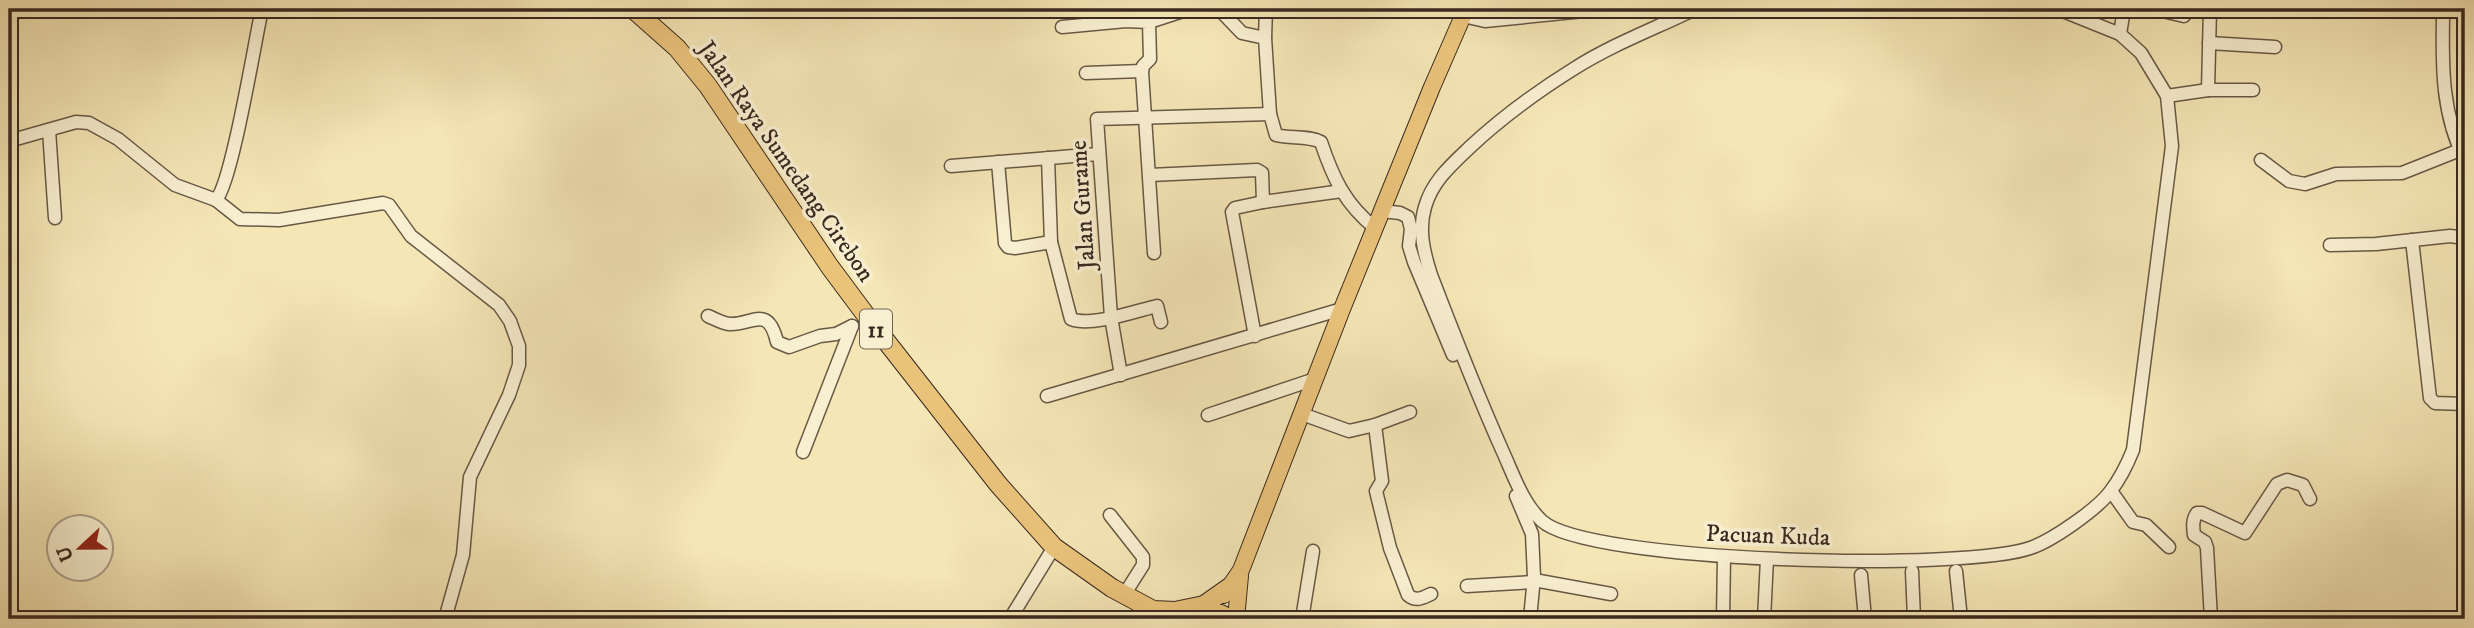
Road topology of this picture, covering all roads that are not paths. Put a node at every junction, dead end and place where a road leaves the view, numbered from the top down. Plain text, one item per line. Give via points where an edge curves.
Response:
1 (262, 9) edge
2 (633, 9) edge
3 (1186, 9) edge
4 (1217, 9) edge
5 (1266, 9) edge
6 (1604, 9) edge
7 (1695, 9) edge
8 (2058, 9) edge
9 (2124, 9) edge
10 (2154, 9) edge
11 (2210, 9) edge
12 (2446, 9) edge
13 (1464, 12) edge
14 (2184, 16) dead end
15 (1149, 22) junction
16 (1062, 27) dead end
17 (2120, 34) junction
18 (1265, 38) junction
19 (2209, 43) junction
20 (2275, 47) dead end
21 (1142, 71) junction
22 (1086, 73) dead end
23 (2208, 90) junction
24 (2253, 90) dead end
25 (2167, 96) junction
26 (1270, 114) junction
27 (1145, 119) junction
28 (49, 130) junction
29 (9, 141) edge
30 (1098, 154) junction
31 (2463, 156) edge
32 (1048, 158) junction
33 (2261, 160) dead end
34 (998, 162) junction
35 (951, 166) dead end
36 (1150, 175) junction
37 (1342, 191) junction
38 (216, 200) junction
39 (1263, 202) junction
40 (1382, 211) junction
41 (55, 218) dead end
42 (1375, 228) junction
43 (2465, 238) edge
44 (2412, 240) junction
45 (1051, 242) junction
46 (2330, 245) dead end
47 (1154, 253) dead end
48 (1342, 309) junction
49 (708, 316) dead end
50 (1111, 317) junction
51 (860, 322) junction
52 (1161, 322) dead end
53 (1255, 336) junction
54 (1121, 375) junction
55 (1315, 379) junction
56 (1047, 396) dead end
57 (2465, 404) edge
58 (1410, 412) dead end
59 (1302, 414) junction
60 (1208, 415) dead end
61 (1375, 425) junction
62 (803, 452) dead end
63 (2111, 491) junction
64 (2310, 499) dead end
65 (1110, 515) dead end
66 (1054, 547) junction
67 (2169, 547) dead end
68 (1313, 551) dead end
69 (1724, 557) junction
70 (1767, 559) junction
71 (1912, 571) dead end
72 (1956, 571) dead end
73 (1861, 575) dead end
74 (1533, 581) junction
75 (1467, 586) dead end
76 (1234, 591) junction
77 (1431, 594) dead end
78 (1611, 594) dead end
79 (1124, 595) junction
80 (1166, 614) edge
81 (1205, 617) edge
82 (445, 619) edge
83 (1010, 619) edge
84 (1230, 619) edge
85 (1236, 619) edge
86 (1243, 619) edge
87 (1302, 619) edge
88 (1530, 619) edge
89 (1723, 619) edge
90 (1764, 619) edge
91 (1865, 619) edge
92 (1914, 619) edge
93 (1961, 619) edge
94 (2211, 619) edge

1 - 38 street via 232,153
2 - 51 highway, Jalan Raya Sumedang Cirebon / 11 via 677,48 708,86
3 - 4 street
3 - 15 street
4 - 18 street via 1242,33
5 - 18 street
6 - 13 street via 1485,21
7 - 69 street, Pacuan Kuda via 1576,67 1484,134 1432,189 1423,215 1422,238 1431,275 1485,411 1528,504 1541,520 1584,539
8 - 17 street, Pacuan Kuda
9 - 17 street
10 - 14 street
11 - 19 street
12 - 31 street via 2443,85
13 - 40 main road
15 - 16 street
15 - 21 street via 1150,59
17 - 25 street, Pacuan Kuda via 2141,53
18 - 26 street
19 - 20 street
19 - 23 street
21 - 22 street
21 - 27 street
23 - 24 street
23 - 25 street
25 - 63 street, Pacuan Kuda via 2172,146 2142,390 2133,450
26 - 27 street, Jalan Gurame
26 - 37 street via 1276,135 1321,142
27 - 30 street, Jalan Gurame via 1097,119
27 - 36 street
28 - 29 street
28 - 38 street via 82,122 98,127 175,185
28 - 41 street
30 - 32 street
30 - 50 street, Jalan Gurame
31 - 33 street via 2402,173 2336,174 2305,184 2289,181
32 - 34 street
32 - 45 street
34 - 35 street
34 - 45 street via 1005,243 1015,248
36 - 39 street via 1257,170 1262,173
36 - 47 street
37 - 39 street
37 - 42 street
38 - 82 street via 240,219 279,220 389,205 411,236 499,305 510,321 519,346 519,365 470,477 463,555
39 - 53 street via 1232,212
40 - 42 main road
40 - 74 street via 1405,215 1411,223 1409,243 1414,262 1531,530
42 - 48 main road
43 - 44 street
44 - 46 street
44 - 57 street via 2430,398 2435,403
45 - 50 street via 1071,319
48 - 53 street
48 - 55 main road
49 - 51 street via 730,324 761,319 774,330 776,342 789,347
50 - 52 street via 1157,306
50 - 54 street, Jalan Gurame
51 - 62 street
51 - 66 highway, Jalan Raya Sumedang Cirebon / 11
53 - 54 street
54 - 56 street
55 - 59 main road
55 - 60 street
58 - 61 street
59 - 61 street via 1349,431
59 - 76 main road
61 - 77 street via 1382,481 1376,491 1390,548 1408,595 1414,599
63 - 67 street via 2133,522 2146,525
63 - 70 street, Pacuan Kuda via 2055,536 2032,548 2004,554 1908,561
64 - 94 street via 2303,485 2287,480 2277,484 2245,533 2197,513 2193,528 2207,548
65 - 79 street via 1143,557 1143,565
66 - 79 highway, Jalan Raya Sumedang Cirebon / 11
66 - 83 street
68 - 87 street
69 - 70 street, Pacuan Kuda
69 - 89 street
70 - 90 street
71 - 92 street
72 - 93 street
73 - 91 street
74 - 75 street
74 - 78 street
74 - 88 street
76 - 80 highway via 1204,605
76 - 81 main road
76 - 85 main road
76 - 86 main road
79 - 80 highway, Jalan Raya Sumedang Cirebon / 11
80 - 81 highway, 11
81 - 84 highway, 11 via 1222,614

